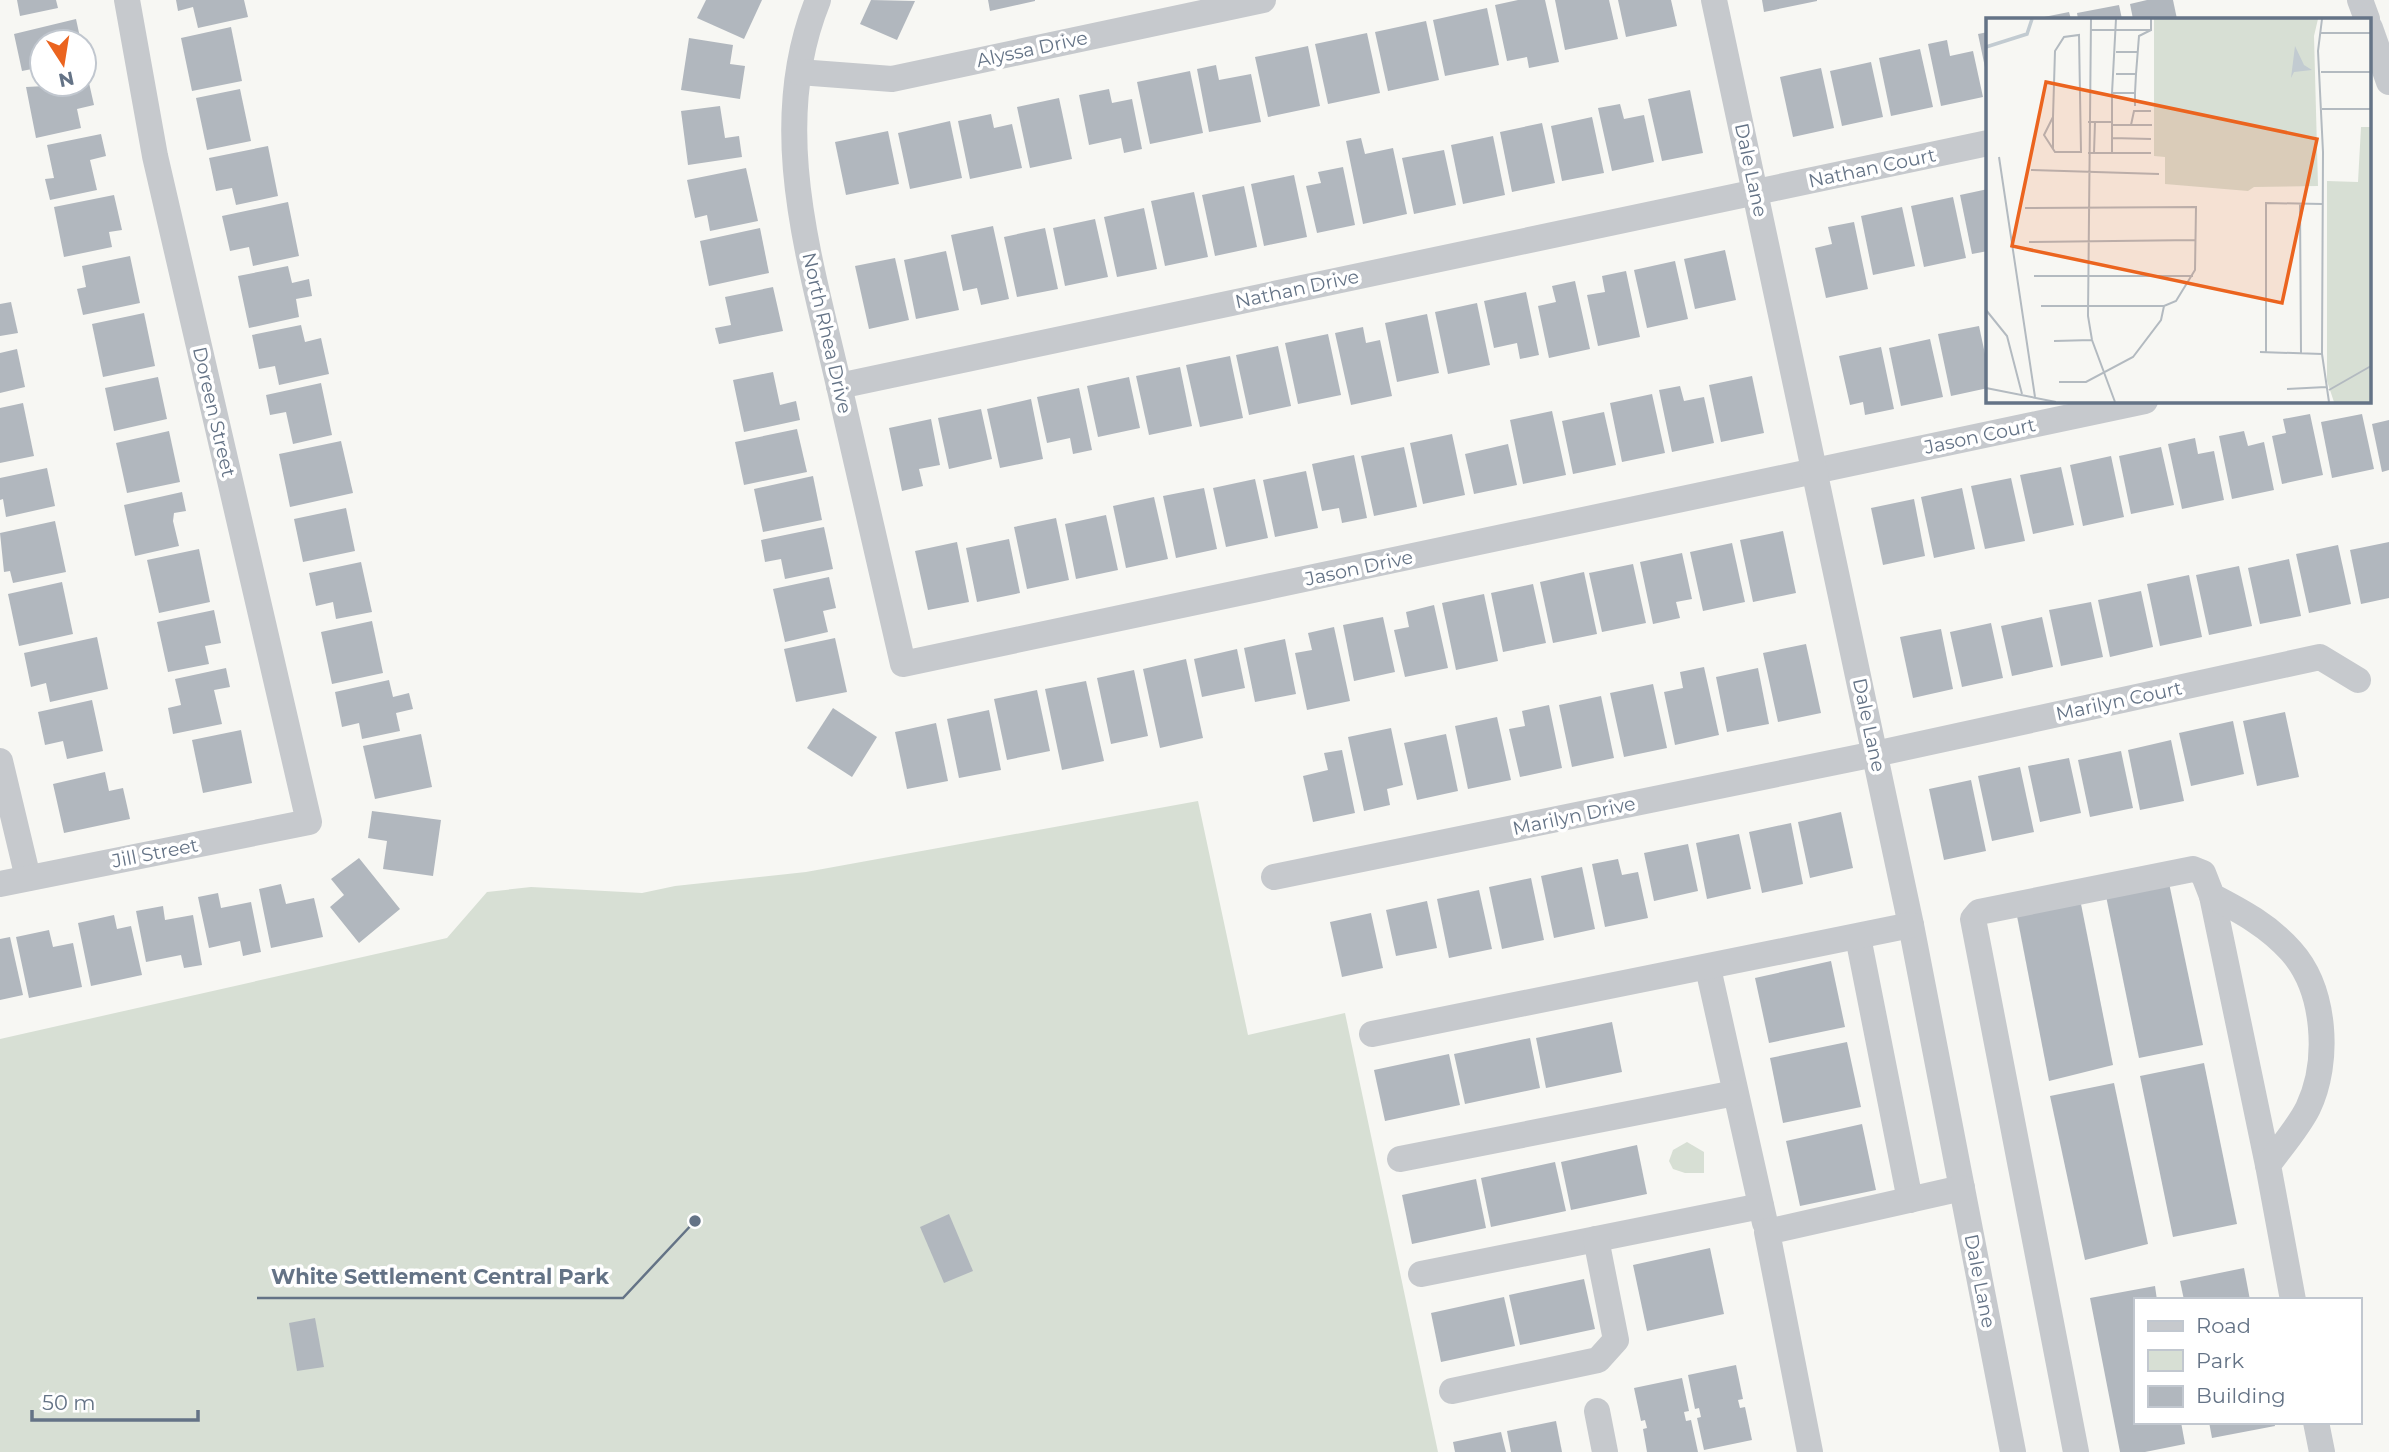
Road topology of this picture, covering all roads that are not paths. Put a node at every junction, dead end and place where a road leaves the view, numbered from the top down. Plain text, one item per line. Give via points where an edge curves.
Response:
1 (127, 0) edge
2 (818, 0) edge
3 (1263, 0) edge
4 (1714, 0) edge
5 (2360, 0) edge
6 (2367, 18) edge
7 (2372, 34) edge
8 (799, 72) junction
9 (2389, 82) edge
10 (1986, 143) edge
11 (1755, 192) junction
12 (839, 386) junction
13 (2140, 402) edge
14 (1815, 471) junction
15 (903, 664) joint
16 (2358, 680) dead end
17 (1875, 754) junction
18 (0, 761) edge
19 (309, 822) joint
20 (1274, 877) dead end
21 (28, 878) junction
22 (0, 884) edge
23 (2212, 897) junction
24 (1911, 925) junction
25 (1858, 937) junction
26 (1708, 968) junction
27 (1372, 1034) dead end
28 (1735, 1093) junction
29 (1399, 1159) dead end
30 (2268, 1166) junction
31 (1962, 1188) junction
32 (1910, 1200) junction
33 (1761, 1206) junction
34 (1767, 1232) junction
35 (1596, 1239) junction
36 (1421, 1274) dead end
37 (2293, 1298) edge
38 (1452, 1391) dead end
39 (1597, 1410) dead end
40 (2316, 1424) edge
41 (1605, 1452) edge
42 (1810, 1452) edge
43 (2013, 1452) edge
44 (2076, 1452) edge
45 (2322, 1452) edge

1 - 19 street, Doreen Street via 155,156
2 - 8 street, North Rhea Drive via 804,34
3 - 8 street, Alyssa Drive via 892,79
4 - 11 street, Dale Lane
5 - 6 street
7 - 9 street
8 - 12 street, North Rhea Drive via 792,126 799,210
10 - 11 street, Nathan Court
11 - 12 street, Nathan Drive
11 - 14 street, Dale Lane
12 - 15 street, North Rhea Drive
13 - 14 street, Jason Court
14 - 15 street, Jason Drive
14 - 17 street, Dale Lane
16 - 17 street, Marilyn Court via 2320,657
17 - 20 street, Marilyn Drive
17 - 24 street, Dale Lane
18 - 21 street
19 - 21 street, Jill Street
21 - 22 street, Jill Street
23 - 30 street
23 - 30 street via 2255,919 2292,952 2315,993 2323,1057 2308,1108
23 - 44 street via 2203,873 2193,869 1979,912 1973,919
24 - 25 street
24 - 31 street, Dale Lane
25 - 26 street
25 - 32 street
26 - 27 street
26 - 28 street
28 - 29 street
28 - 33 street
30 - 37 street
31 - 32 street
31 - 43 street, Dale Lane
32 - 34 street
33 - 34 street
33 - 35 street
34 - 42 street
35 - 36 street
35 - 38 street via 1616,1340 1598,1360
39 - 41 street
40 - 45 street

